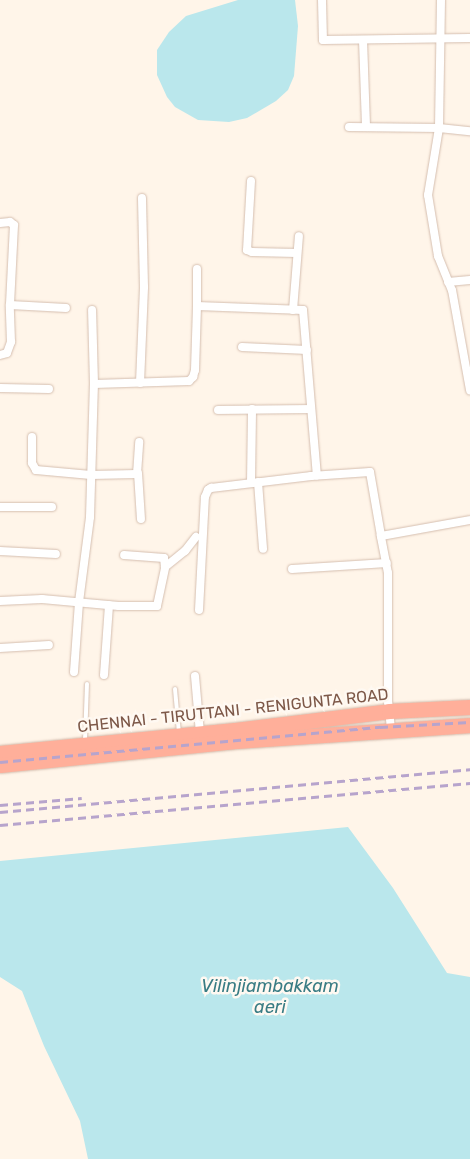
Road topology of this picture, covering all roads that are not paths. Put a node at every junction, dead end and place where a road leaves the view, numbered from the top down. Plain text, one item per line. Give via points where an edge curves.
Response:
1 (322, 0) edge
2 (441, 0) edge
3 (470, 38) edge
4 (442, 39) junction
5 (363, 40) junction
6 (350, 127) dead end
7 (366, 128) junction
8 (439, 128) junction
9 (470, 131) edge
10 (251, 181) dead end
11 (142, 198) dead end
12 (0, 223) edge
13 (299, 236) dead end
14 (297, 253) junction
15 (197, 269) dead end
16 (470, 280) edge
17 (448, 282) junction
18 (0, 296) edge
19 (10, 296) junction
20 (10, 305) junction
21 (197, 306) junction
22 (66, 308) dead end
23 (92, 310) dead end
24 (293, 310) junction
25 (242, 348) dead end
26 (306, 350) junction
27 (0, 355) edge
28 (140, 383) junction
29 (94, 384) junction
30 (0, 388) edge
31 (49, 389) dead end
32 (470, 390) edge
33 (252, 409) junction
34 (310, 409) junction
35 (218, 410) dead end
36 (32, 437) dead end
37 (139, 442) dead end
38 (138, 472) junction
39 (91, 475) junction
40 (318, 475) junction
41 (254, 483) junction
42 (52, 506) dead end
43 (0, 507) edge
44 (141, 519) dead end
45 (470, 520) edge
46 (382, 536) junction
47 (196, 537) dead end
48 (263, 549) dead end
49 (0, 550) edge
50 (56, 554) dead end
51 (124, 555) dead end
52 (387, 563) junction
53 (165, 567) junction
54 (292, 569) dead end
55 (0, 601) edge
56 (79, 602) junction
57 (110, 605) junction
58 (199, 610) dead end
59 (49, 645) dead end
60 (0, 648) edge
61 (74, 672) dead end
62 (104, 675) dead end
63 (195, 676) dead end
64 (87, 684) dead end
65 (175, 689) dead end
66 (470, 707) edge
67 (389, 711) junction
68 (470, 725) edge
69 (392, 729) junction
70 (200, 733) junction
71 (179, 735) junction
72 (85, 745) junction
73 (0, 753) edge
74 (0, 765) edge

1 - 5 street via 323,40
2 - 4 street
3 - 4 street
4 - 5 street
4 - 8 street
5 - 7 street
6 - 7 street
7 - 8 street
8 - 9 street
8 - 17 street via 428,195 438,256
10 - 14 street via 247,250
11 - 28 street via 144,287
12 - 19 street via 14,225
13 - 14 street
14 - 24 street
15 - 21 street
16 - 17 street
17 - 32 street
18 - 19 street
19 - 20 street
20 - 22 street
20 - 27 street via 11,342 7,353
21 - 24 street
21 - 28 street via 193,377 180,382
23 - 29 street
24 - 26 street via 302,310
25 - 26 street
26 - 34 street
28 - 29 street
29 - 39 street
30 - 31 street
33 - 34 street
33 - 35 street
33 - 41 street
34 - 40 street
36 - 39 street via 32,463 36,470
37 - 38 street
38 - 39 street via 134,475
38 - 44 street
39 - 56 street via 90,518
40 - 41 street
40 - 46 street via 370,472
41 - 48 street
41 - 58 street via 211,488 206,492
42 - 43 street
45 - 46 street
46 - 52 street
47 - 53 street
49 - 50 street
51 - 53 street via 161,556
52 - 54 street
52 - 67 street
53 - 57 street via 157,606
55 - 56 street via 42,599
56 - 57 street
56 - 61 street
57 - 62 street
59 - 60 street
63 - 70 street
64 - 72 lane
65 - 71 lane
66 - 67 highway, CHENNAI - TIRUTTANI - RENIGUNTA ROAD
67 - 69 street
67 - 70 highway, CHENNAI - TIRUTTANI - RENIGUNTA ROAD
68 - 69 highway, CHENNAI - TIRUTTANI - RENIGUNTA ROAD
69 - 74 highway, CHENNAI - TIRUTTANI - RENIGUNTA ROAD
70 - 71 highway, CHENNAI - TIRUTTANI - RENIGUNTA ROAD
71 - 72 highway, CHENNAI - TIRUTTANI - RENIGUNTA ROAD
72 - 73 highway, CHENNAI - TIRUTTANI - RENIGUNTA ROAD

